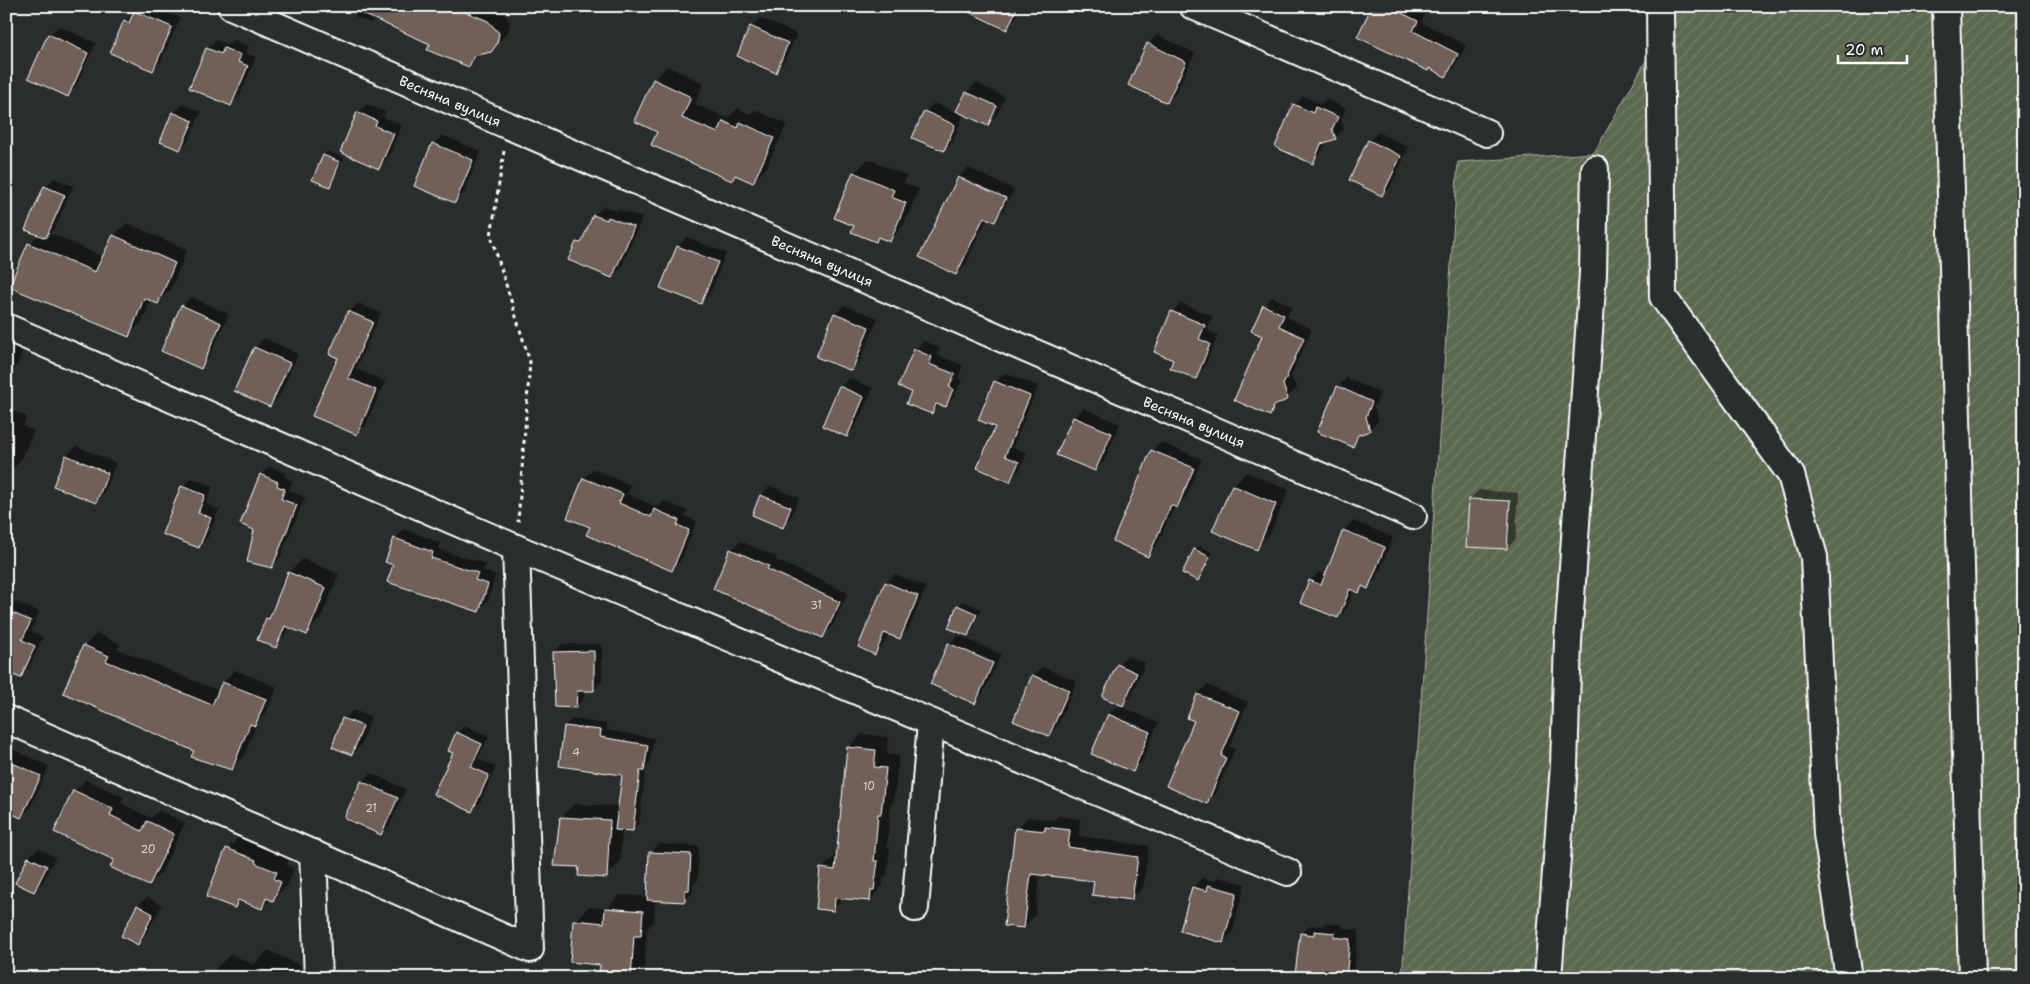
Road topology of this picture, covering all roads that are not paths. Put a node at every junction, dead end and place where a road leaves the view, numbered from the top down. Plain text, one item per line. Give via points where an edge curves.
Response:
1 (231, 6) edge
2 (1193, 6) edge
3 (1660, 6) edge
4 (1946, 6) edge
5 (1486, 133) dead end
6 (1595, 168) dead end
7 (6, 327) edge
8 (1413, 516) dead end
9 (516, 548) junction
10 (6, 719) edge
11 (931, 722) junction
12 (313, 853) junction
13 (1288, 872) dead end
14 (915, 908) dead end
15 (318, 978) edge
16 (1548, 978) edge
17 (1849, 978) edge
18 (1972, 978) edge

1 - 8 street, Весняна вулиця
2 - 5 street
3 - 17 street via 1663,297 1791,476 1814,556 1826,834
4 - 18 street
6 - 16 street via 1564,765
7 - 9 street
9 - 11 street
9 - 12 street via 530,949
10 - 12 street
11 - 13 street
11 - 14 street
12 - 15 street

